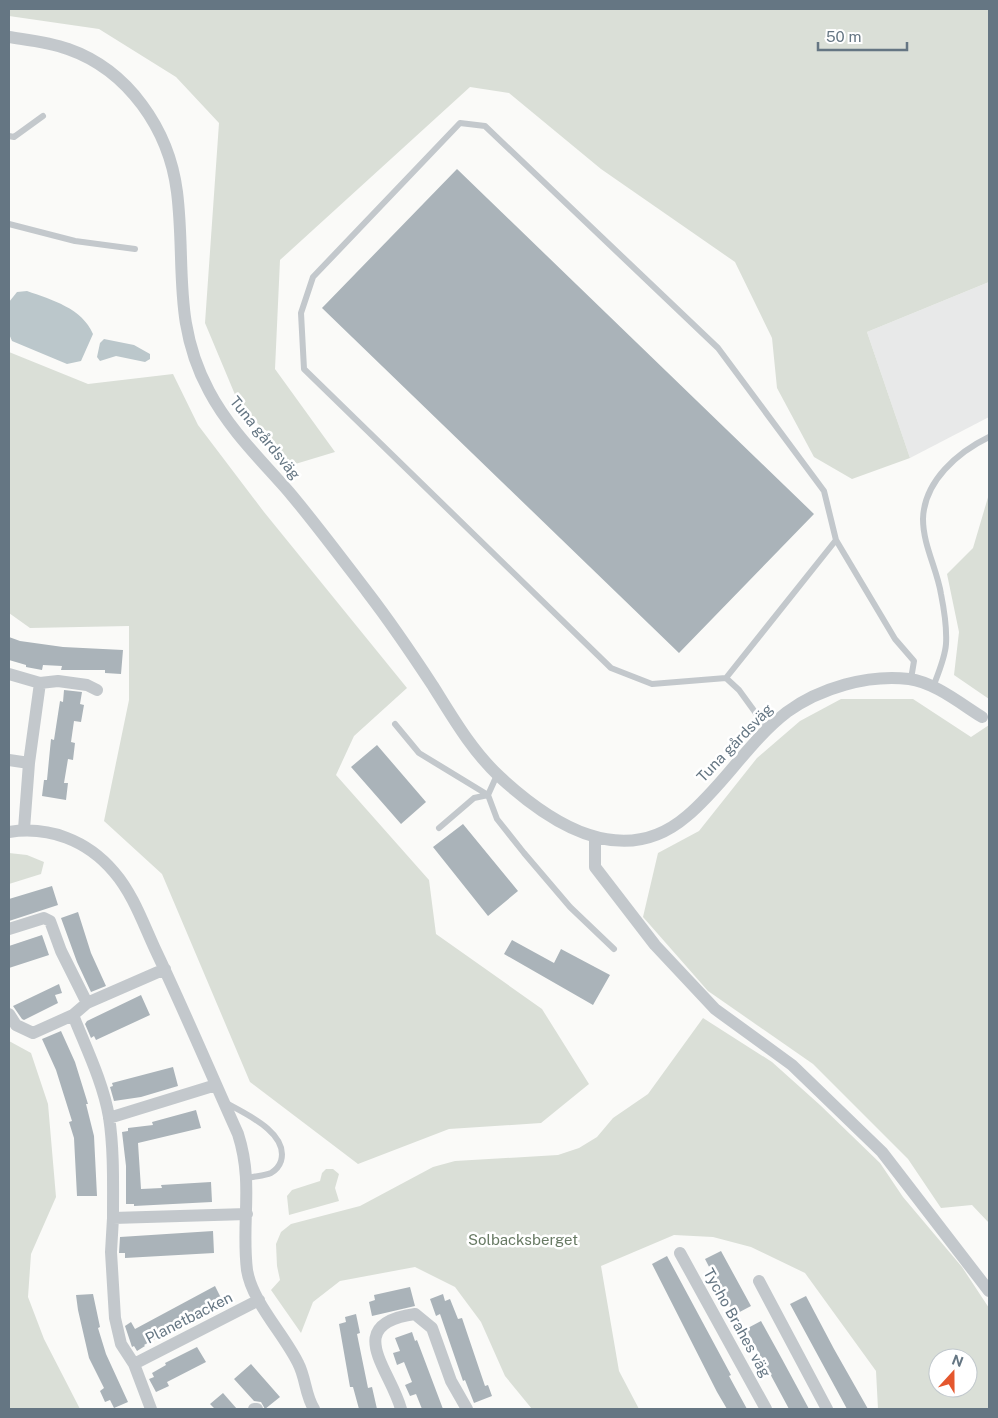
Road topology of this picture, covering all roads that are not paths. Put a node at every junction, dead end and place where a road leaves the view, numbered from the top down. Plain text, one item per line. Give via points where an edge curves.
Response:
1 (9, 37) edge
2 (42, 116) dead end
3 (9, 136) edge
4 (9, 224) edge
5 (135, 249) dead end
6 (989, 437) edge
7 (836, 540) junction
8 (9, 674) edge
9 (726, 678) junction
10 (911, 679) junction
11 (40, 682) junction
12 (933, 688) junction
13 (97, 690) dead end
14 (982, 717) dead end
15 (395, 724) dead end
16 (768, 730) junction
17 (9, 760) edge
18 (28, 763) junction
19 (497, 775) junction
20 (488, 795) junction
21 (439, 828) dead end
22 (24, 829) junction
23 (9, 832) edge
24 (595, 838) junction
25 (9, 929) edge
26 (614, 949) dead end
27 (165, 969) junction
28 (87, 1002) junction
29 (9, 1014) edge
30 (73, 1015) junction
31 (216, 1084) junction
32 (223, 1101) junction
33 (109, 1118) junction
34 (248, 1178) junction
35 (247, 1214) junction
36 (113, 1218) junction
37 (680, 1253) dead end
38 (759, 1281) dead end
39 (989, 1291) edge
40 (259, 1300) junction
41 (134, 1364) junction
42 (151, 1409) edge
43 (314, 1409) edge
44 (401, 1409) edge
45 (467, 1409) edge
46 (766, 1409) edge
47 (827, 1409) edge

1 - 19 street, Tuna gårdsväg via 66,48 86,56 127,85 151,116 172,169 177,192 183,317 193,355 209,392 227,420 303,509 370,596 468,740
2 - 3 lane via 14,137
4 - 5 lane via 75,241
6 - 12 lane via 970,446 951,462 928,496 923,519 941,594 946,644
7 - 9 lane
7 - 9 lane via 824,491 718,348 485,126 460,123 313,277 301,313 304,369 604,662 611,668 652,684
7 - 10 lane via 895,639 914,661
8 - 11 street
9 - 16 lane via 739,690
10 - 12 street, Tuna gårdsväg
10 - 16 street, Tuna gårdsväg via 852,683 830,690 784,714
11 - 13 street via 87,685
11 - 18 street
12 - 14 street, Tuna gårdsväg
15 - 20 lane via 419,753
16 - 24 street, Tuna gårdsväg via 687,816 672,826 639,838
17 - 18 street
18 - 22 street
19 - 20 lane
19 - 24 street, Tuna gårdsväg via 538,809
20 - 21 lane via 474,798
20 - 26 lane via 497,819 524,853 570,907
22 - 23 street
22 - 27 street via 55,833 102,859 125,886
24 - 39 street via 595,867 655,945 715,1009 792,1065 882,1152
25 - 28 street via 44,918 50,921
27 - 28 street
27 - 31 street
28 - 30 street
29 - 30 street via 16,1025 33,1033
30 - 33 street
31 - 32 street
31 - 33 street
32 - 34 street via 245,1155
32 - 34 lane via 250,1116 278,1139 282,1154 280,1166 273,1172
33 - 36 street
34 - 35 street
35 - 36 street
35 - 40 street via 248,1273
36 - 41 street via 114,1310 121,1344
37 - 46 street, Tycho Brahes väg
38 - 47 street
40 - 41 street, Planetbacken
40 - 43 street via 298,1363
41 - 42 street
44 - 45 street via 380,1365 376,1335 380,1326 387,1322 415,1314 432,1328 451,1381

